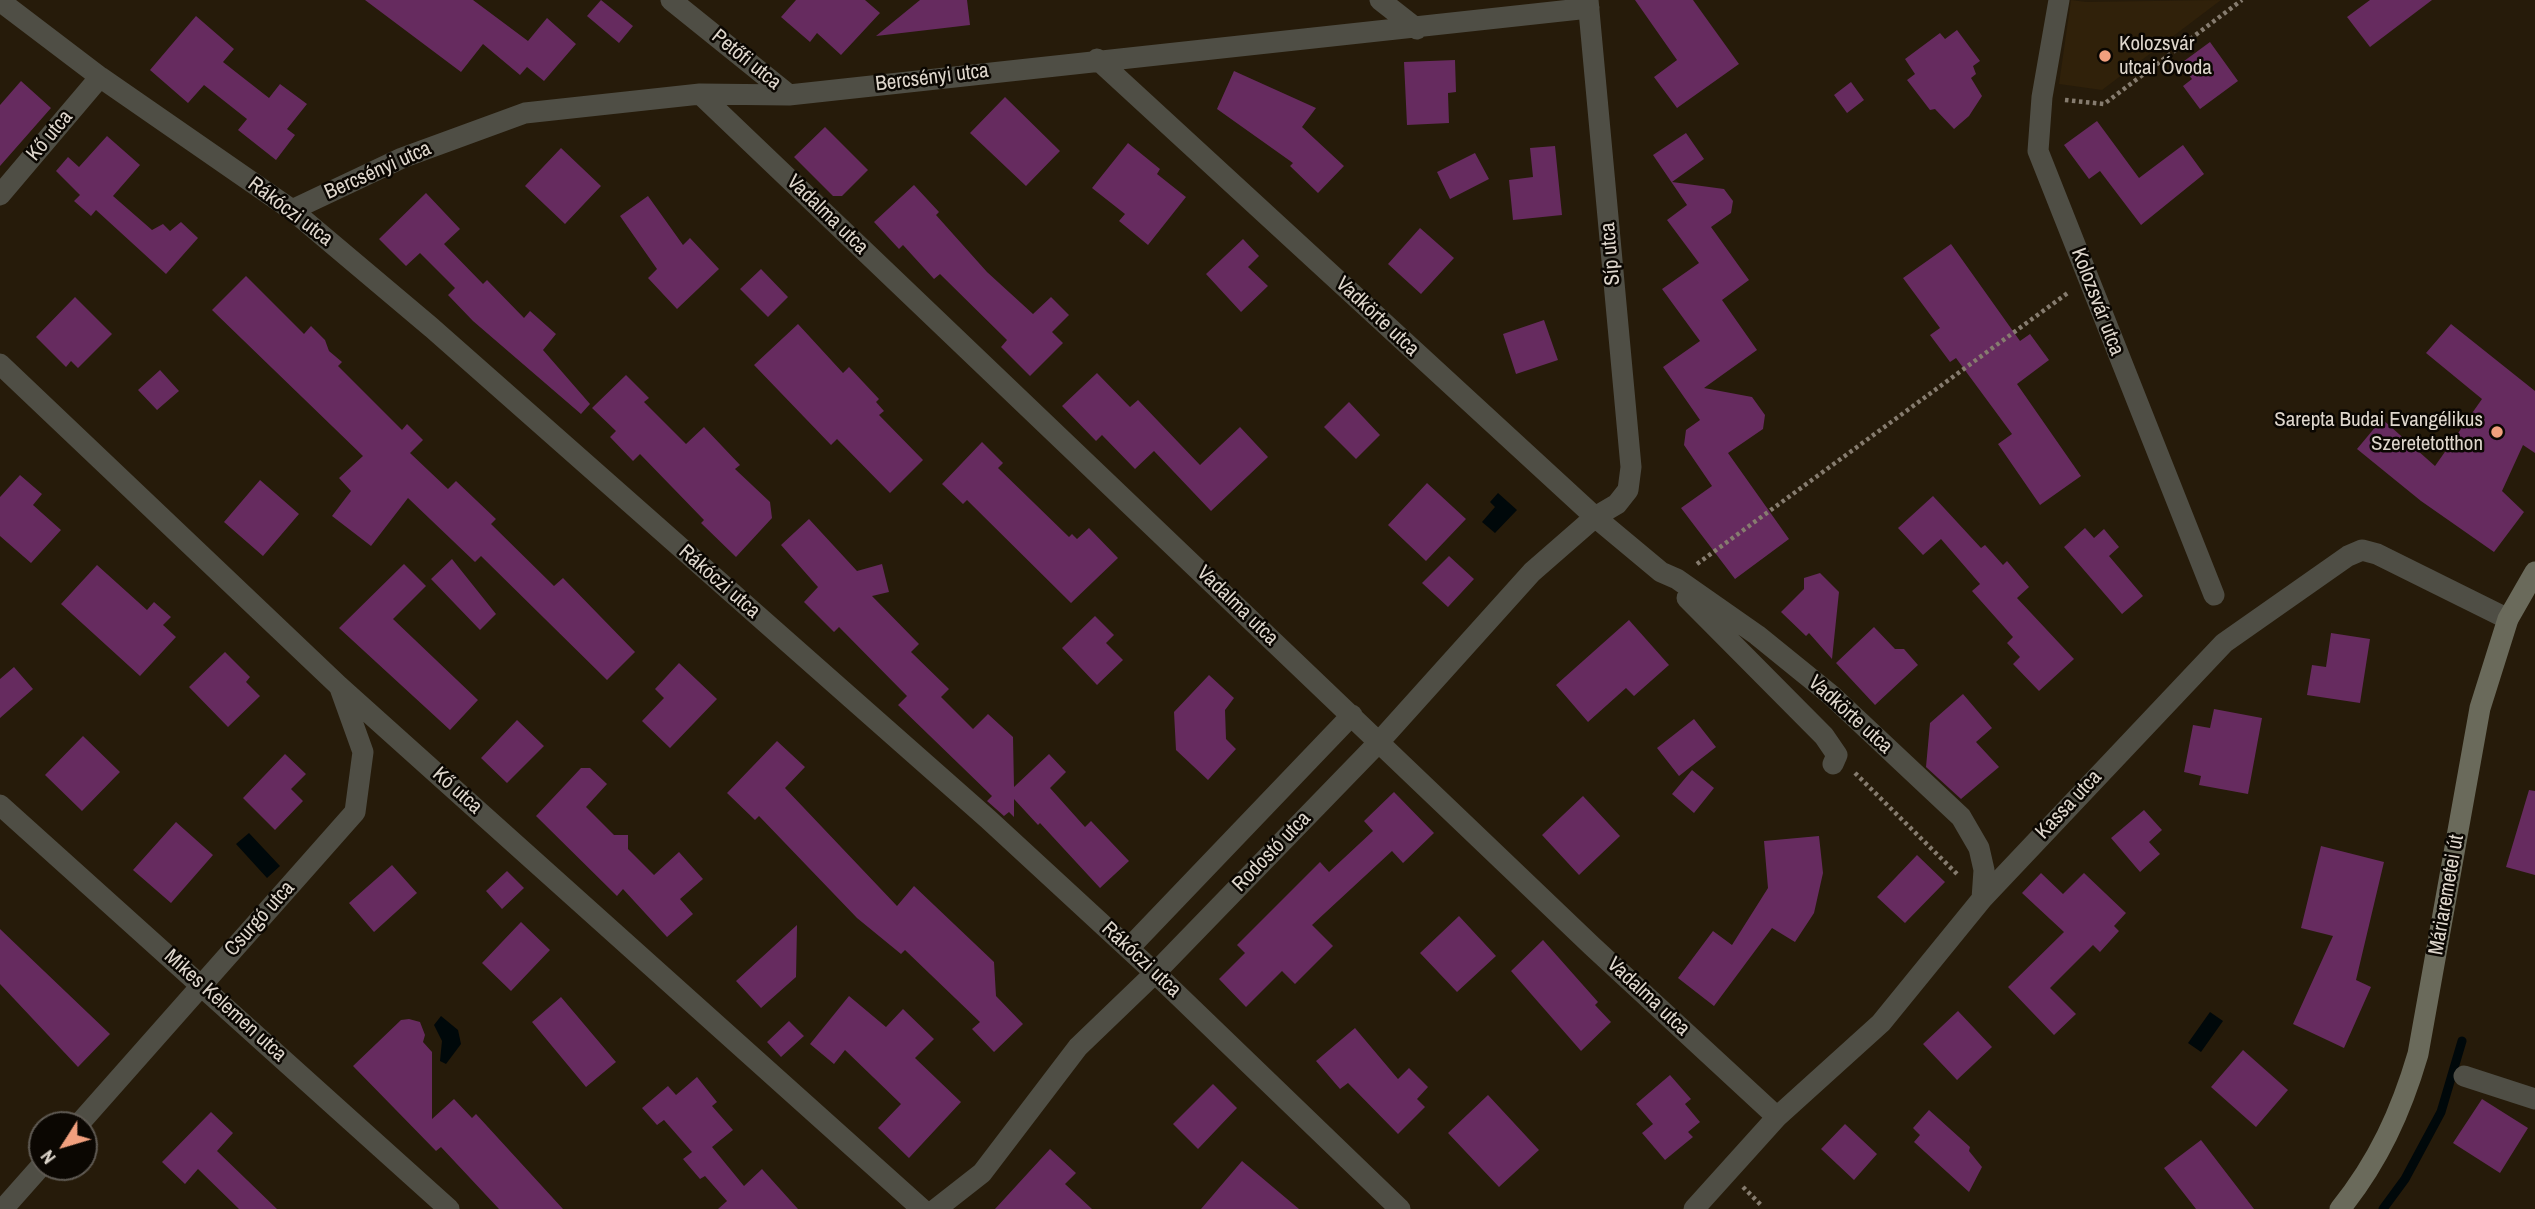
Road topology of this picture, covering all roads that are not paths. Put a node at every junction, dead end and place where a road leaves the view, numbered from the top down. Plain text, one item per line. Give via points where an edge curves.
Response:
1 (671, 0) edge
2 (1380, 0) edge
3 (2059, 0) edge
4 (0, 1) edge
5 (1588, 4) edge
6 (1417, 29) junction
7 (1097, 59) junction
8 (100, 77) junction
9 (700, 94) junction
10 (789, 95) junction
11 (0, 195) edge
12 (292, 209) junction
13 (0, 364) edge
14 (1617, 504) joint
15 (1595, 517) junction
16 (2535, 572) edge
17 (1669, 575) junction
18 (2214, 595) dead end
19 (2508, 619) junction
20 (340, 686) junction
21 (1352, 715) junction
22 (1379, 742) junction
23 (1835, 760) road end
24 (0, 805) edge
25 (1982, 899) junction
26 (1129, 948) junction
27 (1155, 973) junction
28 (202, 984) junction
29 (2464, 1076) dead end
30 (2535, 1099) edge
31 (90, 1111) edge
32 (1777, 1117) junction
33 (28, 1181) edge
34 (4, 1209) edge
35 (449, 1209) edge
36 (922, 1209) edge
37 (936, 1209) edge
38 (1399, 1209) edge
39 (1694, 1209) edge
40 (2340, 1209) edge

1 - 10 street, Petőfi utca
2 - 6 street
3 - 18 street, Kolozsvár utca via 2038,151
4 - 8 street, Rákóczi utca
5 - 6 street, Bercsényi utca
5 - 14 street, Síp utca via 1631,467 1628,490
6 - 7 street, Bercsényi utca
7 - 10 street, Bercsényi utca
7 - 15 street, Vadkörte utca
8 - 11 street, Kő utca
8 - 12 street, Rákóczi utca
9 - 10 street, Bercsényi utca
9 - 12 street, Bercsényi utca via 525,113 402,158
9 - 21 street, Vadalma utca
12 - 26 street, Rákóczi utca
13 - 20 street, Kő utca
14 - 15 street, Rodostó utca
15 - 17 street, Vadkörte utca
15 - 22 street, Rodostó utca via 1532,572
16 - 19 street, Máriaremetei út
17 - 23 street, Vadkörte utca via 1824,736
17 - 25 street, Vadkörte utca via 1757,635 1831,695 1961,817 1979,848 1984,870
19 - 25 street, Kassa utca via 2376,554 2362,550 2348,556 2224,643
19 - 40 street, Máriaremetei út via 2480,708 2418,1054 2386,1142
20 - 28 street, Csurgó utca via 363,752 355,812
20 - 36 street, Kő utca
21 - 22 street, Vadalma utca
21 - 26 street, Rodostó utca
22 - 27 street, Rodostó utca
22 - 32 street, Vadalma utca
24 - 28 street, Mikes Kelemen utca
25 - 32 street, Kassa utca via 1881,1023
26 - 27 street, Rákóczi utca
27 - 37 street, Rodostó utca via 1078,1047 982,1172
27 - 38 street, Rákóczi utca
28 - 31 street, Csurgó utca
28 - 35 street, Mikes Kelemen utca
29 - 30 street
32 - 39 street, Kassa utca
33 - 34 street

